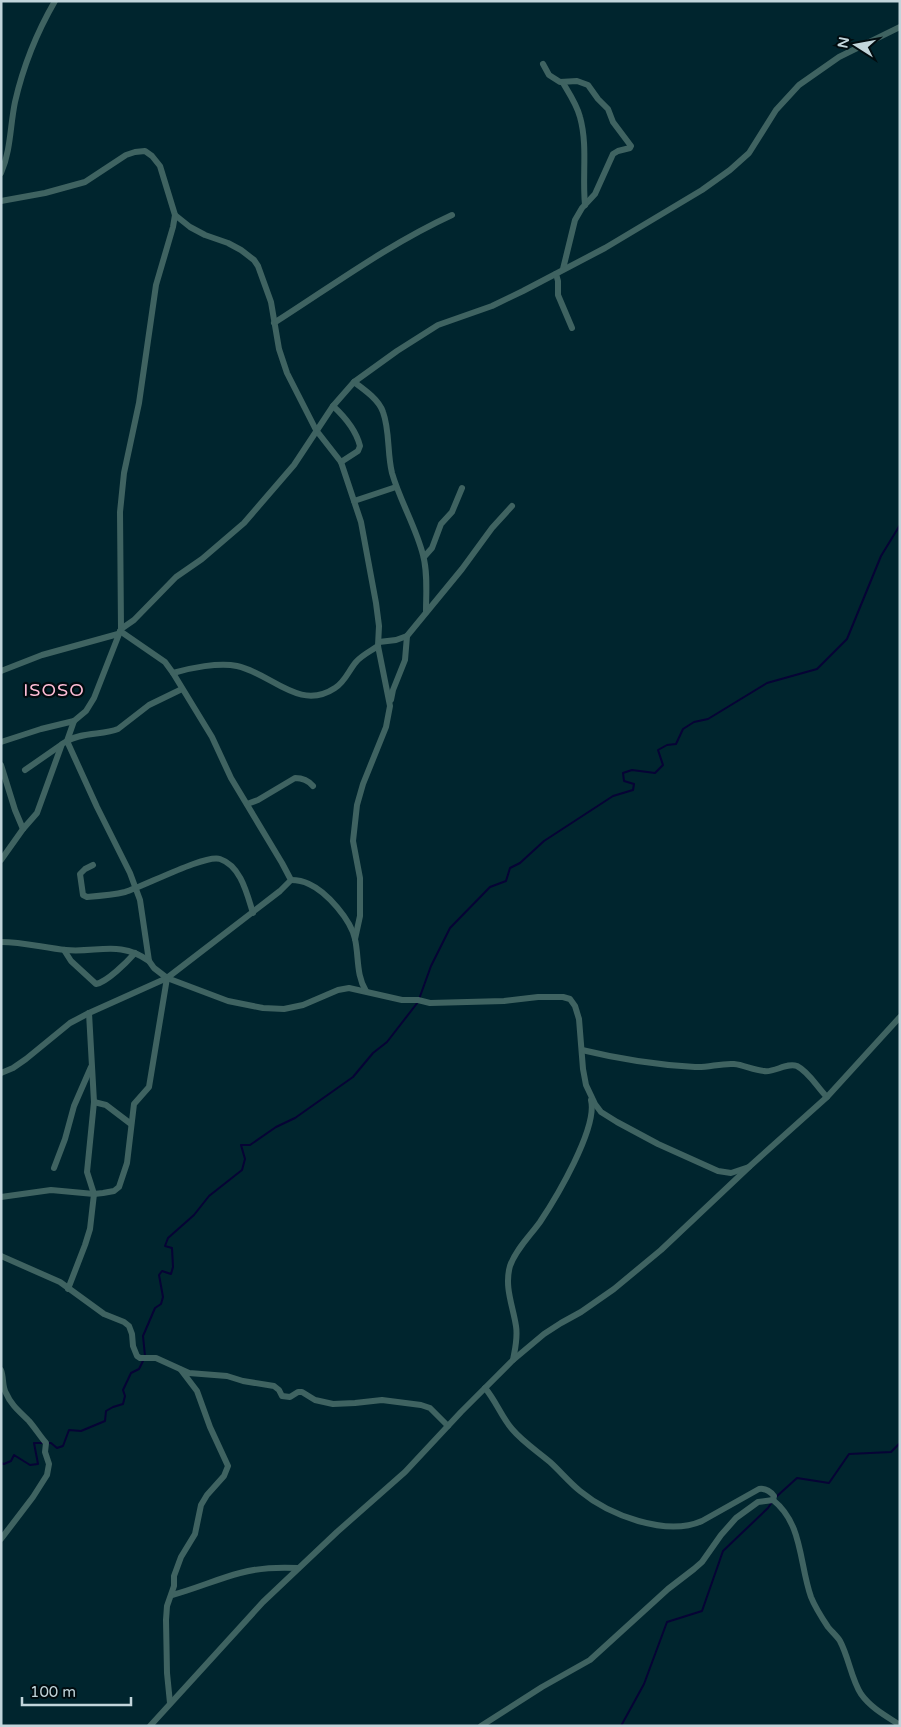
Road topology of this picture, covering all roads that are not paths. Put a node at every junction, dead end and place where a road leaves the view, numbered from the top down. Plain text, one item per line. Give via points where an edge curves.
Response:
1 (54, 1) edge
2 (900, 27) edge
3 (543, 64) dead end
4 (563, 83) junction
5 (1, 173) edge
6 (1, 201) edge
7 (586, 205) junction
8 (175, 215) junction
9 (452, 215) dead end
10 (563, 269) junction
11 (556, 274) junction
12 (274, 323) junction
13 (572, 328) dead end
14 (354, 382) junction
15 (333, 406) junction
16 (316, 430) junction
17 (341, 462) junction
18 (396, 487) junction
19 (462, 488) dead end
20 (354, 501) junction
21 (512, 506) dead end
22 (424, 557) junction
23 (426, 612) junction
24 (120, 631) junction
25 (407, 636) junction
26 (378, 644) junction
27 (1, 671) edge
28 (173, 673) junction
29 (182, 689) junction
30 (390, 706) junction
31 (74, 721) junction
32 (1, 742) edge
33 (65, 742) junction
34 (1, 765) edge
35 (25, 770) dead end
36 (313, 786) dead end
37 (247, 804) junction
38 (23, 829) junction
39 (1, 860) edge
40 (93, 866) dead end
41 (291, 880) junction
42 (135, 888) junction
43 (253, 913) junction
44 (355, 939) junction
45 (1, 942) edge
46 (64, 950) junction
47 (134, 953) junction
48 (149, 961) junction
49 (167, 978) junction
50 (366, 991) junction
51 (89, 1013) junction
52 (900, 1017) edge
53 (582, 1050) junction
54 (92, 1063) junction
55 (1, 1072) edge
56 (590, 1094) junction
57 (827, 1096) junction
58 (94, 1102) junction
59 (131, 1124) junction
60 (748, 1167) junction
61 (54, 1168) dead end
62 (94, 1194) junction
63 (1, 1197) edge
64 (1, 1256) edge
65 (68, 1289) junction
66 (513, 1360) junction
67 (1, 1370) edge
68 (181, 1370) junction
69 (485, 1388) junction
70 (448, 1426) junction
71 (773, 1500) junction
72 (1, 1539) edge
73 (298, 1568) junction
74 (172, 1595) junction
75 (170, 1702) junction
76 (900, 1725) edge
77 (150, 1726) edge
78 (481, 1726) edge

1 - 5 street via 35,40 21,82 7,158
2 - 10 street via 839,57 799,85 776,110 749,153 730,170 605,248
3 - 4 street via 549,75
4 - 7 street via 577,108 584,133
4 - 7 street via 577,80 588,85 608,108 613,122 631,146 613,154 596,194
6 - 8 street via 77,184 126,155 145,152 160,166
7 - 10 street via 575,220
8 - 12 street via 190,227 254,260 265,282
8 - 24 street via 156,284 139,403 124,473 120,512
9 - 12 street via 376,258
10 - 11 street
11 - 13 street via 558,295
11 - 14 street via 492,306 438,325
12 - 16 street via 288,373
14 - 15 street
14 - 18 street via 383,412
15 - 16 street
15 - 17 street via 348,421 360,446 358,451
16 - 17 street
16 - 24 street via 294,465 244,523 202,559 176,576
17 - 20 street
18 - 20 street
18 - 22 street
19 - 22 street via 452,512 441,524 432,548
20 - 26 street via 371,571
21 - 23 street
22 - 23 street
23 - 25 street
24 - 27 street
24 - 28 street via 165,662
24 - 31 street via 94,698
25 - 26 street
25 - 30 street via 405,660
26 - 28 street via 357,661 337,688 315,696 293,693 249,669 234,665
26 - 30 street
28 - 29 street
29 - 33 street via 149,705 112,732 94,733
29 - 37 street
30 - 44 street via 386,727 358,804 353,841 360,878 360,916
31 - 32 street
31 - 33 street
33 - 35 street
33 - 38 street via 38,813
33 - 42 street
34 - 38 street
36 - 37 street via 296,778
37 - 41 street
38 - 39 street
40 - 42 street via 80,874 83,895 127,892
41 - 43 street
41 - 44 street via 310,884 326,896 343,916
42 - 43 street via 218,858 233,868
42 - 48 street via 140,900
43 - 49 street
44 - 50 street via 357,965
45 - 46 street
46 - 47 street via 104,948
46 - 47 street via 96,984
47 - 48 street
48 - 49 street
49 - 50 street via 228,1001 263,1008 284,1009 303,1005 349,988
49 - 51 street
49 - 59 street via 149,1087 134,1104
50 - 53 street via 430,1003 563,997 570,999 580,1019
51 - 54 street
51 - 55 street via 70,1023 12,1068
52 - 57 street
53 - 56 street
53 - 57 street via 664,1065 698,1067 725,1064 768,1072 795,1066
54 - 58 street
54 - 61 street
56 - 60 street via 602,1112 658,1144 723,1173
56 - 66 street via 591,1119 575,1160 551,1204 511,1264 508,1285 517,1327
57 - 60 street
58 - 59 street via 106,1105
58 - 62 street via 87,1172
59 - 62 street via 127,1163 119,1187 114,1191
60 - 66 street via 624,1281 539,1337
62 - 63 street via 51,1190
62 - 65 street via 86,1245
64 - 65 street via 60,1282
65 - 68 street via 104,1314 124,1322 132,1334 137,1356 166,1361
66 - 69 street
67 - 72 street via 8,1398 46,1443 48,1464 47,1475 40,1487
68 - 70 street via 274,1386 285,1397 302,1392 315,1400 333,1404 382,1400 425,1406
68 - 74 street via 197,1391 228,1466 201,1505 195,1534 174,1576
69 - 70 street
69 - 71 street via 516,1434 580,1490 620,1514 653,1524 682,1527 702,1521 759,1489 772,1492
70 - 73 street via 405,1472
71 - 76 street via 789,1517 802,1553 811,1596 818,1612 839,1639 858,1688 880,1713
71 - 78 street via 758,1502 736,1518 698,1566 590,1660
73 - 74 street via 276,1567 240,1573
73 - 75 street
74 - 75 street via 166,1620
75 - 77 street

